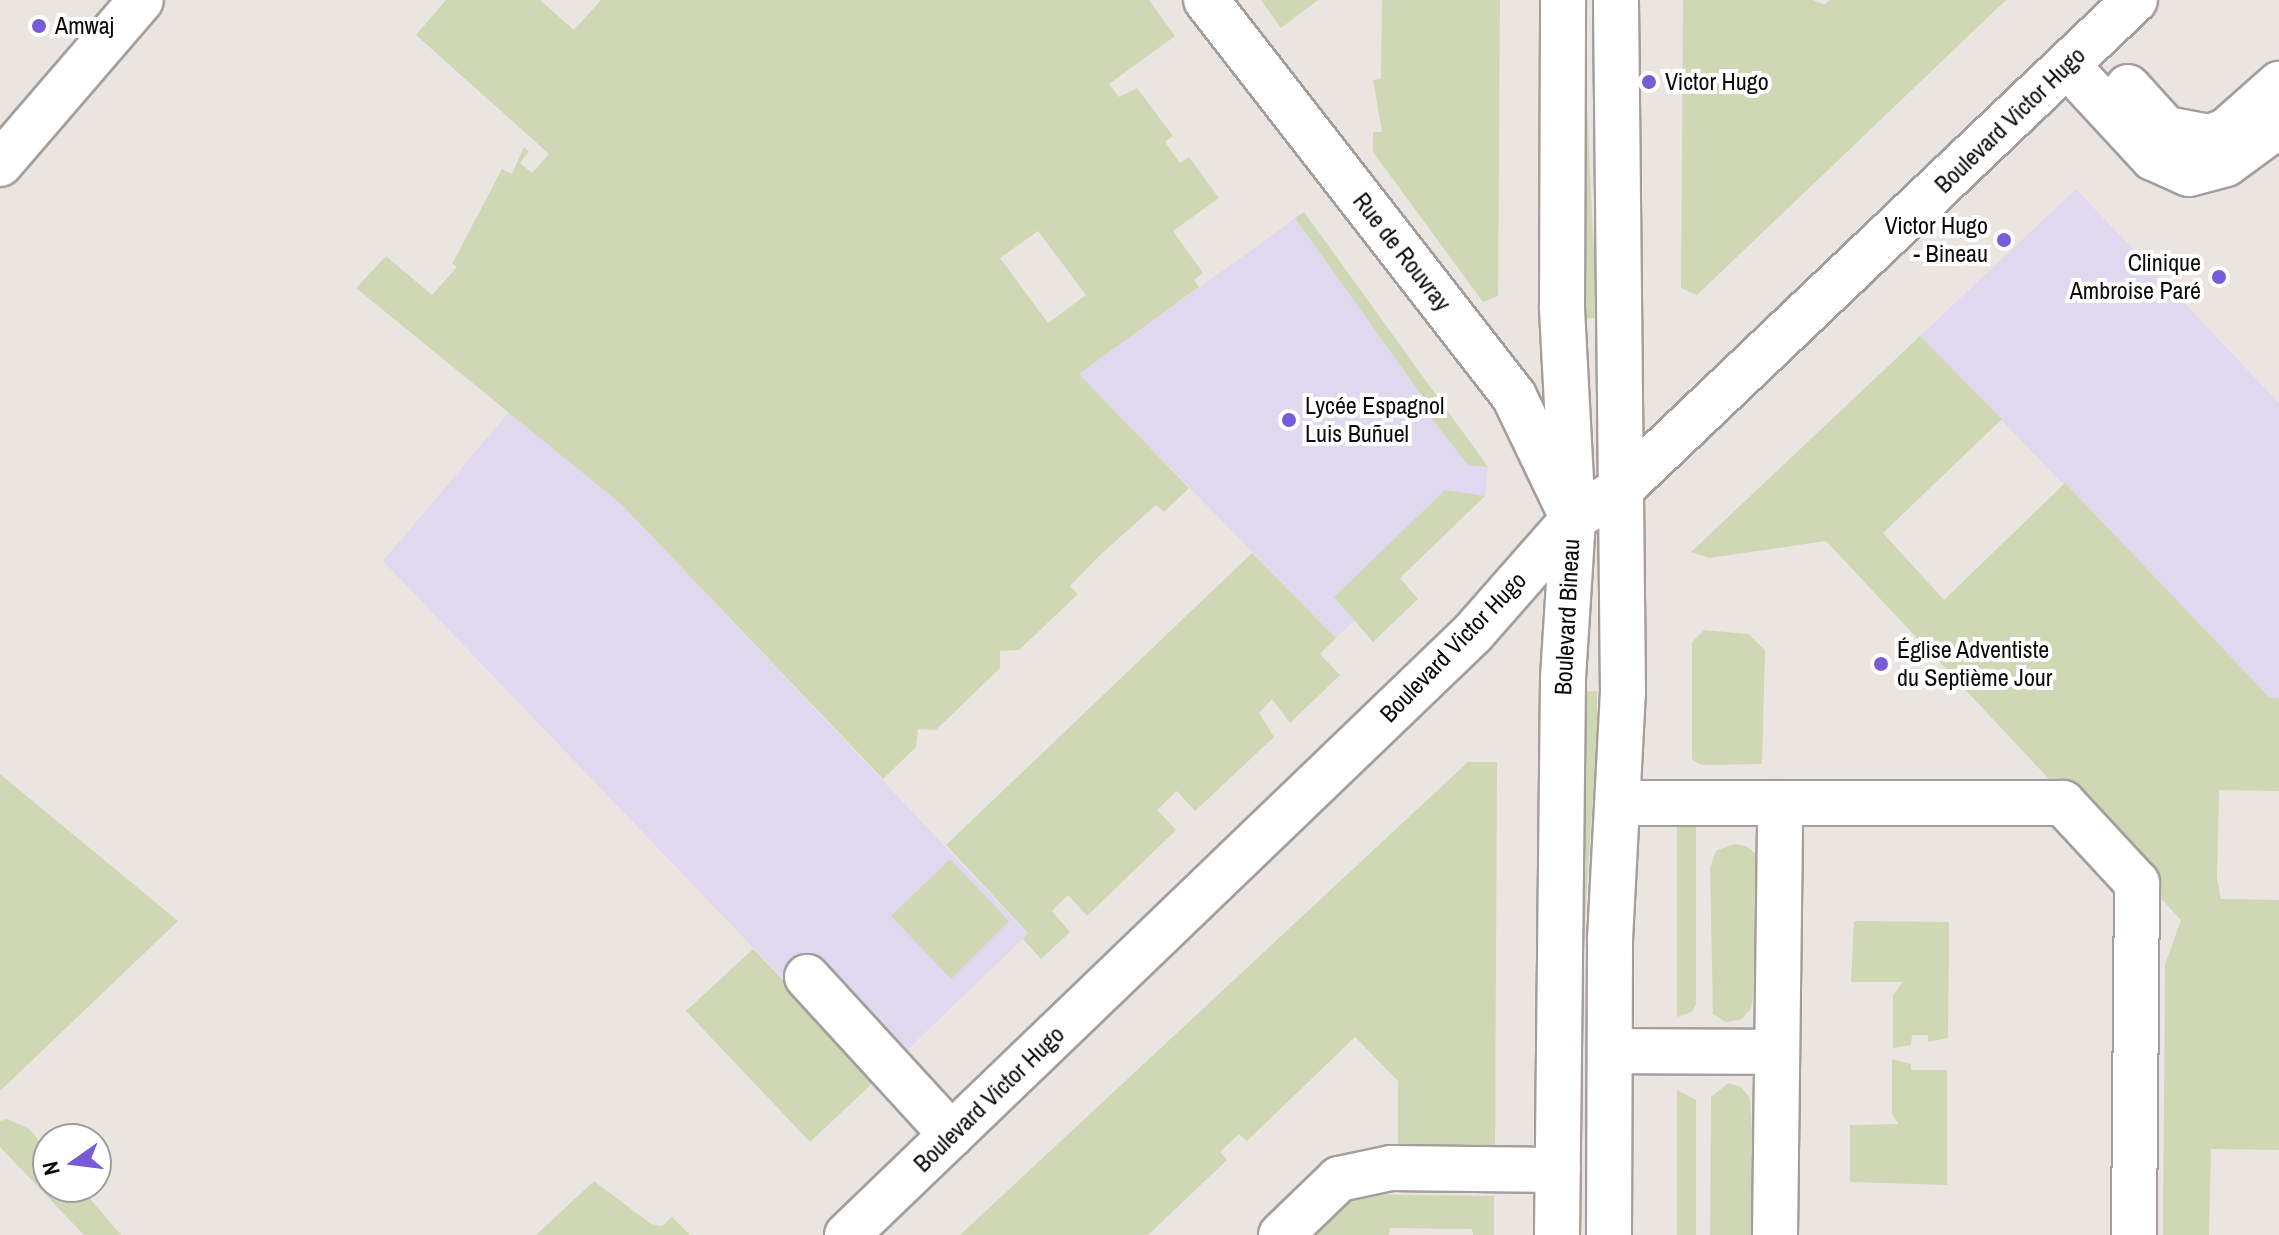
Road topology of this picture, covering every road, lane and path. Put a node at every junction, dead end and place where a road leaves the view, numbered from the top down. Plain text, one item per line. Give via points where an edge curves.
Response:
1 (141, 0) edge
2 (1206, 0) edge
3 (1563, 0) edge
4 (1616, 0) edge
5 (2135, 0) edge
6 (2079, 54) junction
7 (2279, 84) edge
8 (2279, 125) edge
9 (0, 164) edge
10 (1622, 488) junction
11 (1573, 519) junction
12 (1618, 803) junction
13 (1780, 803) junction
14 (807, 977) dead end
15 (1610, 1051) junction
16 (1777, 1052) junction
17 (952, 1135) junction
18 (1558, 1180) junction
19 (1387, 1185) dead end
20 (847, 1235) edge
21 (1281, 1235) edge
22 (1557, 1235) edge
23 (1609, 1235) edge
24 (1775, 1235) edge
25 (2134, 1235) edge

1 - 9 street
2 - 11 street, Rue de Rouvray via 1514,396
3 - 11 street, Boulevard Bineau via 1562,306
4 - 10 street
5 - 6 street, Boulevard Victor Hugo
6 - 7 street via 2166,129 2187,137 2226,131
6 - 8 street via 2153,158 2189,174 2226,164
6 - 10 street, Boulevard Victor Hugo
10 - 11 street, Boulevard Victor Hugo
10 - 12 street
11 - 17 street, Boulevard Victor Hugo via 1473,633
11 - 18 street, Boulevard Bineau via 1563,678
12 - 13 street
12 - 15 street
13 - 16 street
13 - 25 street via 2063,803 2137,883
14 - 17 street
15 - 16 street
15 - 23 street
16 - 24 street
17 - 20 street, Boulevard Victor Hugo
18 - 19 street
18 - 21 street via 1391,1168 1339,1179
18 - 22 street, Boulevard Bineau

